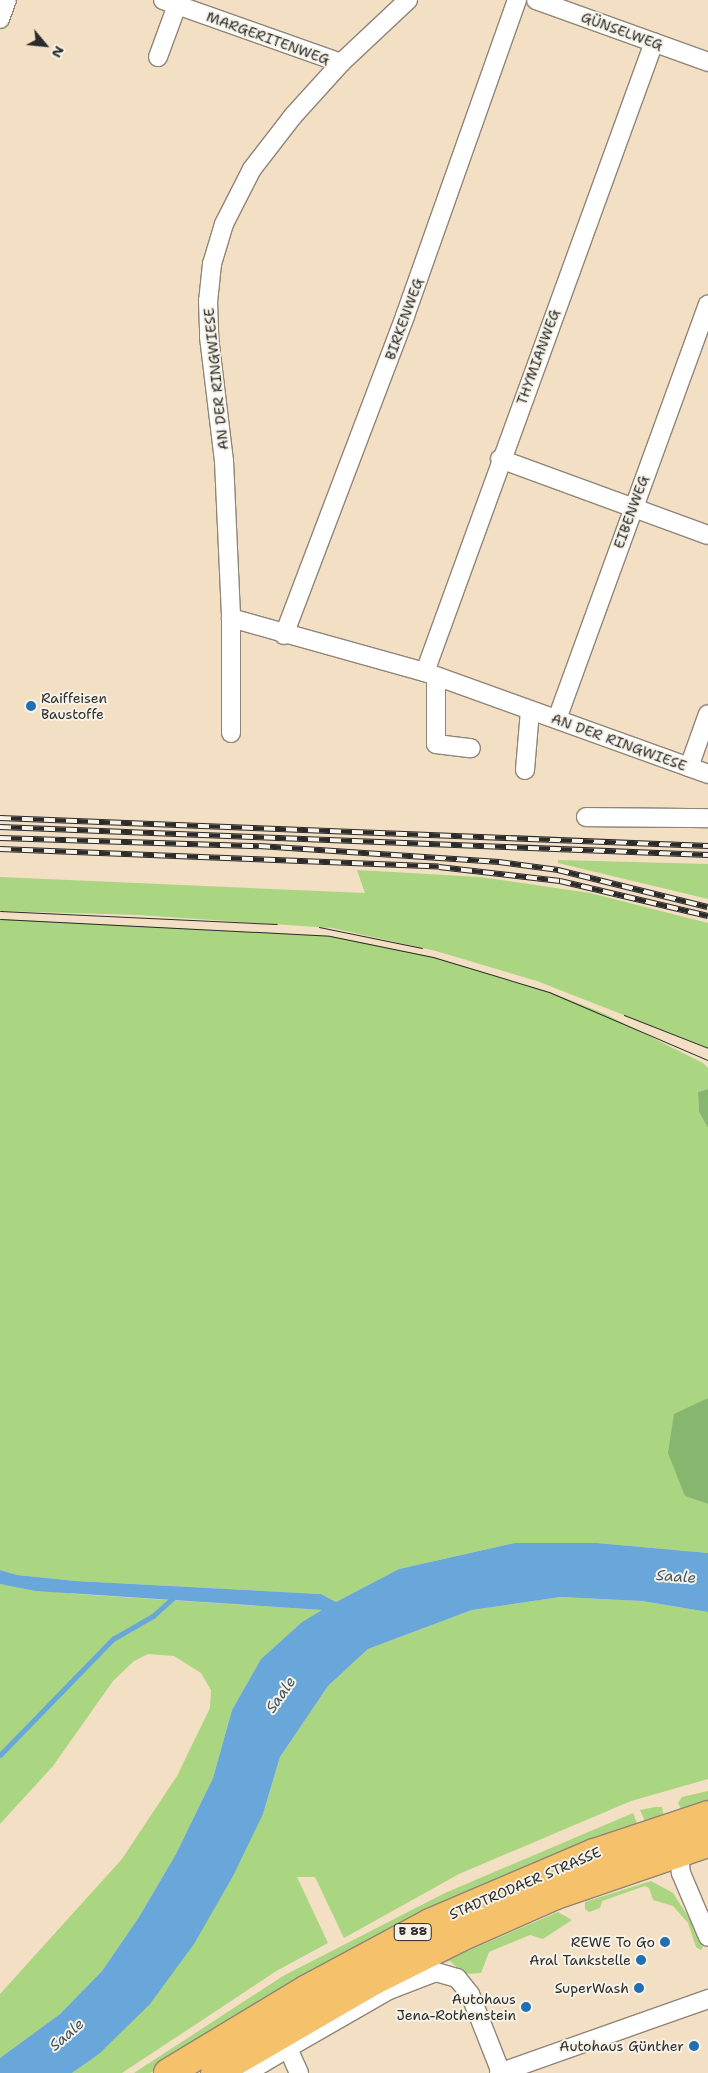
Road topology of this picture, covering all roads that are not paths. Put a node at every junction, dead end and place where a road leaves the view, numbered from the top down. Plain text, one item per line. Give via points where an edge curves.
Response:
1 (7, 0) edge
2 (408, 0) edge
3 (517, 0) edge
4 (536, 0) edge
5 (170, 2) edge
6 (197, 6) edge
7 (0, 19) edge
8 (654, 42) junction
9 (158, 57) dead end
10 (708, 62) edge
11 (341, 63) junction
12 (708, 305) edge
13 (500, 459) junction
14 (633, 506) junction
15 (708, 535) edge
16 (231, 618) junction
17 (284, 635) junction
18 (430, 674) junction
19 (530, 710) junction
20 (708, 714) edge
21 (557, 719) junction
22 (231, 733) dead end
23 (471, 748) dead end
24 (689, 767) junction
25 (525, 770) dead end
26 (708, 774) edge
27 (586, 817) dead end
28 (708, 818) edge
29 (708, 1815) edge
30 (674, 1825) junction
31 (708, 1843) edge
32 (678, 1852) junction
33 (708, 1937) edge
34 (708, 1999) edge
35 (288, 2048) junction
36 (499, 2072) edge
37 (168, 2073) edge
38 (215, 2073) edge
39 (246, 2073) edge
40 (299, 2073) edge

1 - 7 street
2 - 11 street, AN DER RINGWIESE
3 - 17 street, BIRKENWEG via 405,316
4 - 8 street, GÜNSELWEG
5 - 6 street, MARGERITENWEG
5 - 9 street, MARGERITENWEG
6 - 11 street, MARGERITENWEG
8 - 10 street, GÜNSELWEG
8 - 13 street, THYMIANWEG
11 - 16 street, AN DER RINGWIESE via 293,116 252,169 224,224 212,264 209,337 224,461
12 - 14 street, EIBENWEG
13 - 14 street
13 - 18 street, THYMIANWEG
14 - 15 street
14 - 21 street, EIBENWEG
16 - 17 street, AN DER RINGWIESE
16 - 22 street, AN DER RINGWIESE
17 - 18 street, AN DER RINGWIESE
18 - 19 street, AN DER RINGWIESE
18 - 23 street via 436,744
19 - 21 street, AN DER RINGWIESE
19 - 25 street, AN DER RINGWIESE
20 - 24 street
21 - 24 street, AN DER RINGWIESE
24 - 26 street, AN DER RINGWIESE
27 - 28 street
29 - 30 main road, STADTRODAER STRASSE / B 88
30 - 32 main road
30 - 37 main road, STADTRODAER STRASSE / B 88 via 584,1856 430,1923 307,1989
31 - 32 main road, STADTRODAER STRASSE / B 88
32 - 33 street via 681,1872
32 - 38 main road, STADTRODAER STRASSE / B 88 via 556,1895 422,1955
34 - 36 street
35 - 36 street via 389,1990 436,1972 457,1978 470,1994
35 - 39 street
35 - 40 street

